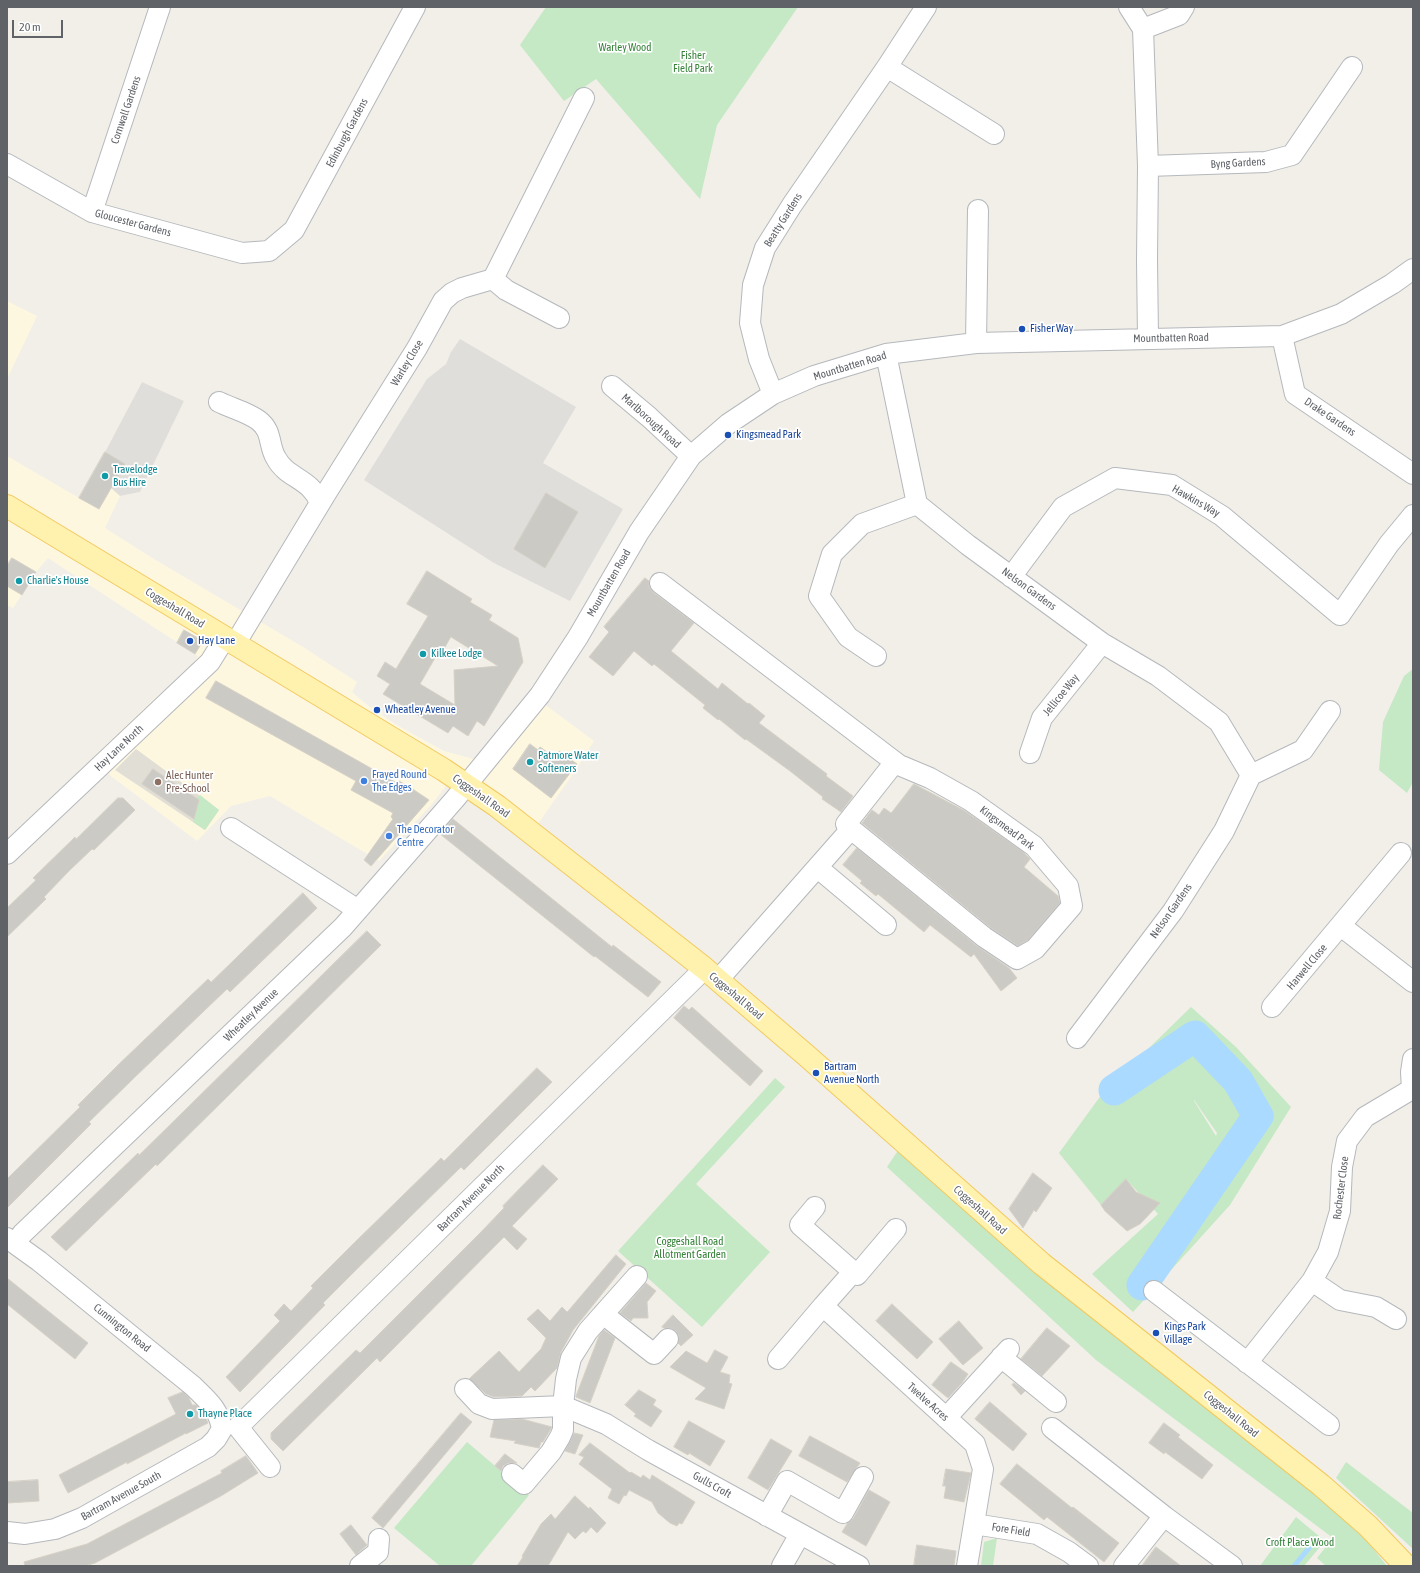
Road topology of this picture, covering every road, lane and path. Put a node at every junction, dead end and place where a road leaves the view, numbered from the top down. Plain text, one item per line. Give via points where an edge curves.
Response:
1 (160, 7) edge
2 (415, 7) edge
3 (926, 7) edge
4 (1129, 7) edge
5 (1184, 7) edge
6 (1143, 29) junction
7 (887, 67) junction
8 (1352, 67) dead end
9 (584, 98) dead end
10 (994, 134) dead end
11 (7, 164) edge
12 (1148, 166) junction
13 (978, 210) dead end
14 (92, 212) junction
15 (269, 251) joint
16 (1413, 268) edge
17 (493, 279) junction
18 (559, 318) dead end
19 (1282, 336) junction
20 (1148, 338) junction
21 (976, 343) junction
22 (886, 354) junction
23 (612, 386) dead end
24 (773, 394) junction
25 (219, 402) dead end
26 (691, 456) junction
27 (1413, 474) edge
28 (320, 503) junction
29 (917, 504) junction
30 (7, 506) edge
31 (1413, 515) edge
32 (1011, 577) junction
33 (660, 583) dead end
34 (230, 641) junction
35 (1102, 643) junction
36 (876, 656) dead end
37 (1330, 711) dead end
38 (1030, 754) dead end
39 (895, 762) junction
40 (1251, 775) junction
41 (467, 785) junction
42 (846, 824) dead end
43 (231, 828) dead end
44 (1401, 853) dead end
45 (7, 854) edge
46 (818, 868) junction
47 (358, 910) junction
48 (886, 924) dead end
49 (1341, 926) junction
50 (711, 974) junction
51 (1413, 982) edge
52 (1272, 1008) dead end
53 (1077, 1038) dead end
54 (1413, 1059) edge
55 (1412, 1089) edge
56 (815, 1207) dead end
57 (896, 1229) dead end
58 (14, 1236) edge
59 (853, 1272) junction
60 (637, 1276) dead end
61 (1312, 1281) junction
62 (1154, 1291) dead end
63 (823, 1306) junction
64 (603, 1314) junction
65 (1396, 1319) dead end
66 (668, 1339) dead end
67 (778, 1359) dead end
68 (1247, 1363) junction
69 (465, 1389) dead end
70 (1056, 1402) dead end
71 (563, 1406) junction
72 (946, 1418) junction
73 (1328, 1425) dead end
74 (230, 1428) junction
75 (1052, 1428) dead end
76 (270, 1467) dead end
77 (512, 1474) dead end
78 (863, 1477) dead end
79 (767, 1516) junction
80 (1164, 1516) junction
81 (974, 1524) junction
82 (7, 1532) edge
83 (800, 1534) junction
84 (379, 1539) dead end
85 (360, 1566) edge
86 (782, 1566) edge
87 (859, 1566) edge
88 (967, 1566) edge
89 (1088, 1566) edge
90 (1124, 1566) edge
91 (1232, 1566) edge
92 (1406, 1566) edge

1 - 14 street, Cornwall Gardens
2 - 15 street, Edinburgh Gardens via 294,230
3 - 7 street, Beatty Gardens
4 - 6 street
5 - 6 street via 1179,15
6 - 12 street
7 - 10 street
7 - 24 street, Beatty Gardens via 765,248 753,285 750,323 758,359
8 - 12 street, Byng Gardens via 1292,155 1266,162
9 - 17 street
11 - 14 street, Gloucester Gardens
12 - 20 street
13 - 21 street
14 - 15 street, Gloucester Gardens via 242,253
16 - 19 street, Mountbatten Road via 1392,284 1341,314
17 - 18 street via 506,290
17 - 28 street, Warley Close via 462,288 443,301 417,348
19 - 20 street, Mountbatten Road
19 - 27 street, Drake Gardens via 1295,394
20 - 21 street, Mountbatten Road
21 - 22 street, Mountbatten Road
22 - 24 street, Mountbatten Road via 814,376
22 - 29 street
23 - 26 street, Marlborough Road
24 - 26 street, Mountbatten Road via 728,424
25 - 28 street via 258,420 270,435 275,458 284,470 312,488
26 - 41 street, Mountbatten Road via 639,532 578,637 540,695
28 - 34 street, Warley Close
29 - 32 street, Nelson Gardens
29 - 36 street via 862,524 832,554 819,596 848,637
30 - 34 main road, Coggeshall Road
31 - 32 street, Hawkins Way via 1389,544 1340,615 1222,516 1172,485 1115,478 1063,507
32 - 35 street, Nelson Gardens
33 - 39 street, Kingsmead Park
34 - 41 main road, Coggeshall Road
34 - 45 street, Hay Lane North
35 - 38 street, Jellicoe Way via 1042,718
35 - 40 street, Nelson Gardens via 1158,676 1219,722
37 - 40 street via 1303,750
39 - 42 street
39 - 46 street, Kingsmead Park via 971,801 1034,846 1068,886 1072,906 1035,949 1017,959 984,936 851,829
40 - 53 street, Nelson Gardens via 1224,831 1173,911
41 - 47 street, Wheatley Avenue
41 - 50 main road, Coggeshall Road
43 - 47 street
44 - 49 street, Harwell Close
46 - 48 street
46 - 50 street, Kingsmead Park
47 - 58 street, Wheatley Avenue via 343,927
49 - 51 street
49 - 52 street, Harwell Close
50 - 74 street, Bartram Avenue North via 691,982
50 - 92 main road, Coggeshall Road via 1042,1264 1321,1485 1368,1526
54 - 55 street
55 - 61 street, Rochester Close via 1365,1117 1347,1142 1342,1167 1340,1211 1328,1252
56 - 59 street via 800,1225
57 - 59 street via 857,1275
58 - 74 street, Cunnington Road via 39,1261 193,1386
59 - 63 street
60 - 64 street
61 - 65 street via 1340,1300 1376,1307
61 - 68 street, Rochester Close
62 - 68 street
63 - 67 street
63 - 72 street, Twelve Acres
64 - 66 street via 654,1354
64 - 71 street via 588,1331 571,1358
68 - 73 street
69 - 71 street, Gulls Croft via 479,1404 492,1409
70 - 72 street via 1005,1353
71 - 77 street via 563,1430 551,1452 524,1484
71 - 79 street, Gulls Croft via 606,1424
72 - 81 street, Twelve Acres via 975,1444 983,1469
74 - 76 street, Cunnington Road
74 - 82 street, Bartram Avenue South via 208,1447 82,1518 54,1529 25,1534
75 - 80 street
78 - 79 street via 843,1513 787,1481
79 - 83 street, Gulls Croft
80 - 90 street
80 - 91 street
81 - 88 street, Twelve Acres
81 - 89 street, Fore Field via 1037,1534
83 - 86 street
83 - 87 street, Gulls Croft
84 - 85 street via 378,1552

